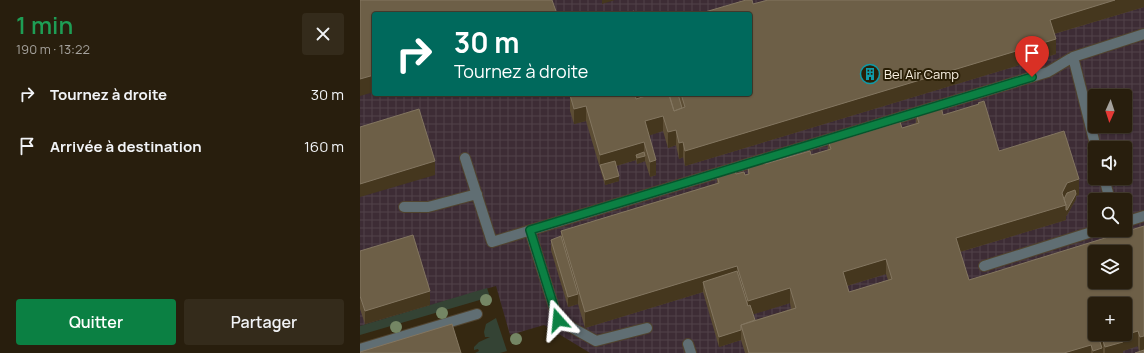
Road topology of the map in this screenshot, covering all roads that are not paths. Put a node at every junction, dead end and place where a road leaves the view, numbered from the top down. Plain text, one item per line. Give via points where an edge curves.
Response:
1 (1144, 34) edge
2 (1073, 57) junction
3 (1094, 141) edge
4 (465, 158) dead end
5 (477, 194) junction
6 (404, 207) dead end
7 (1144, 216) edge
8 (1132, 220) edge
9 (530, 230) junction
10 (1088, 233) edge
11 (984, 266) dead end
12 (477, 314) dead end
13 (647, 328) dead end
14 (360, 349) edge

1 - 2 lane
2 - 3 lane
2 - 9 lane via 1048,72
4 - 5 lane
5 - 6 lane via 428,207
5 - 9 lane via 492,242
7 - 8 lane
9 - 13 lane via 558,320 596,341
10 - 11 lane
12 - 14 lane

